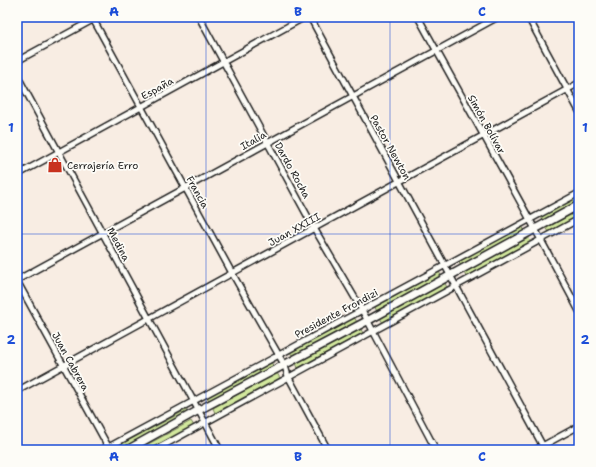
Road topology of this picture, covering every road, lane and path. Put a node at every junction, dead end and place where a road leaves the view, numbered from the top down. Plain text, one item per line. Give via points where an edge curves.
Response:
1 (199, 17) edge
2 (305, 17) edge
3 (310, 17) edge
4 (418, 17) edge
5 (498, 17) edge
6 (528, 17) edge
7 (94, 18) edge
8 (436, 50) junction
9 (17, 61) edge
10 (224, 62) junction
11 (17, 75) edge
12 (579, 83) edge
13 (568, 89) junction
14 (353, 96) junction
15 (141, 107) junction
16 (579, 111) edge
17 (483, 136) junction
18 (268, 143) junction
19 (59, 152) junction
20 (17, 175) edge
21 (400, 181) junction
22 (185, 188) junction
23 (579, 193) edge
24 (579, 206) edge
25 (530, 219) junction
26 (579, 219) edge
27 (314, 228) junction
28 (535, 229) junction
29 (102, 233) junction
30 (541, 239) junction
31 (446, 265) junction
32 (232, 274) junction
33 (451, 276) junction
34 (17, 280) edge
35 (457, 286) junction
36 (362, 310) junction
37 (579, 311) edge
38 (149, 319) junction
39 (367, 321) junction
40 (372, 331) junction
41 (278, 355) junction
42 (63, 366) junction
43 (285, 366) junction
44 (288, 376) junction
45 (17, 391) edge
46 (194, 401) junction
47 (199, 410) junction
48 (205, 422) junction
49 (579, 426) edge
50 (109, 448) edge
51 (544, 448) edge
52 (103, 450) edge
53 (127, 450) edge
54 (155, 450) edge
55 (220, 450) edge
56 (328, 450) edge
57 (436, 450) edge
58 (535, 450) edge

1 - 10 street, Dardo Rocha
2 - 10 street, España
3 - 14 street, Pastor Newton
4 - 8 street, Simón Bolívar
5 - 8 street, Italia
6 - 13 street
7 - 9 street
7 - 15 street, Francia
8 - 14 street, Italia
8 - 17 street, Simón Bolívar
10 - 15 street, España
10 - 18 street, Dardo Rocha
11 - 19 street, Medina
12 - 13 street, Juan XXIII
13 - 16 street
13 - 17 street, Juan XXIII
14 - 18 street, Italia
14 - 21 street, Pastor Newton
15 - 19 street, España
15 - 22 street, Francia
17 - 21 street, Juan XXIII
17 - 25 street, Simón Bolívar
18 - 22 street, Italia
18 - 27 street, Dardo Rocha
19 - 20 street, España
19 - 29 street, Medina
21 - 27 street, Juan XXIII
21 - 31 street, Pastor Newton
22 - 29 street, Italia
22 - 32 street, Francia
23 - 25 street, Presidente Frondizi
24 - 28 main road
25 - 28 street, Simón Bolívar
25 - 31 street, Presidente Frondizi
26 - 30 street
27 - 32 street, Juan XXIII
27 - 36 street, Dardo Rocha
28 - 30 street, Simón Bolívar
28 - 33 main road
29 - 34 street, Italia
29 - 38 street, Medina
30 - 35 street
30 - 37 street, Simón Bolívar
31 - 33 street, Pastor Newton
31 - 36 street, Presidente Frondizi
32 - 38 street, Juan XXIII
32 - 41 street, Francia
33 - 35 street, Pastor Newton
33 - 39 main road
34 - 42 street, Juan Cabrera
35 - 40 street
35 - 51 street, Pastor Newton
36 - 39 street, Dardo Rocha
36 - 41 street, Presidente Frondizi
38 - 42 street, Juan XXIII
38 - 46 street, Medina
39 - 40 street, Dardo Rocha
39 - 43 main road
40 - 44 street
40 - 57 street, Dardo Rocha
41 - 43 street, Francia
41 - 46 street, Presidente Frondizi
42 - 45 street, Juan XXIII
42 - 50 street, Juan Cabrera
43 - 44 street, Francia
43 - 47 main road
44 - 48 street
44 - 56 street, Francia
46 - 47 street, Medina
46 - 50 street, Presidente Frondizi
47 - 48 street, Medina
47 - 53 main road
48 - 54 street
48 - 55 street, Medina
49 - 51 street
50 - 52 street, Presidente Frondizi
51 - 58 street

